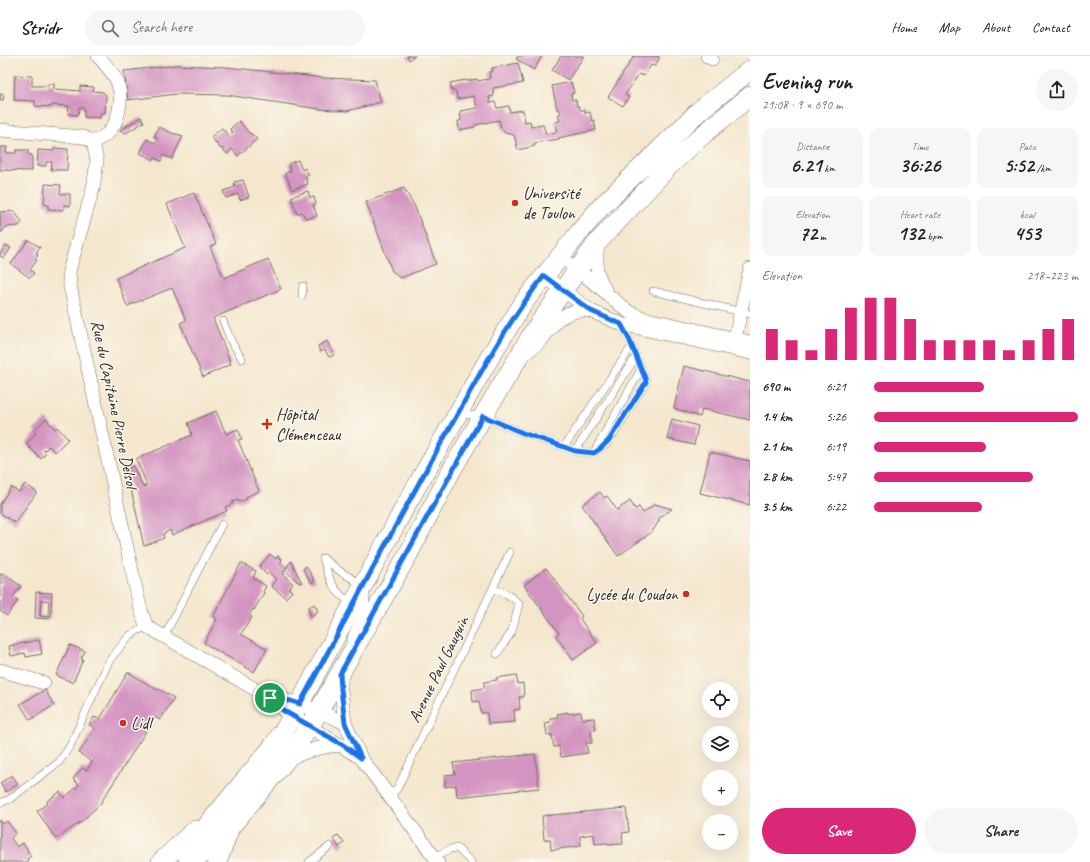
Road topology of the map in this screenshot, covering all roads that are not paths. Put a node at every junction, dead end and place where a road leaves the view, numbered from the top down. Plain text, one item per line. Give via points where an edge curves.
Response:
1 (98, 56) edge
2 (750, 70) edge
3 (750, 96) edge
4 (0, 130) edge
5 (93, 142) junction
6 (597, 243) junction
7 (560, 256) junction
8 (750, 269) edge
9 (577, 270) junction
10 (544, 276) junction
11 (303, 286) dead end
12 (563, 290) junction
13 (653, 292) dead end
14 (607, 294) junction
15 (302, 296) dead end
16 (591, 311) junction
17 (745, 313) edge
18 (222, 321) dead end
19 (621, 324) junction
20 (735, 338) junction
21 (750, 342) edge
22 (632, 346) junction
23 (750, 353) edge
24 (636, 356) junction
25 (242, 359) dead end
26 (516, 360) junction
27 (641, 369) junction
28 (458, 414) junction
29 (483, 416) junction
30 (564, 447) junction
31 (575, 451) junction
32 (594, 453) junction
33 (222, 524) dead end
34 (510, 552) dead end
35 (387, 589) junction
36 (493, 589) junction
37 (361, 596) junction
38 (146, 626) junction
39 (164, 637) junction
40 (497, 654) dead end
41 (344, 667) junction
42 (0, 670) edge
43 (44, 683) dead end
44 (297, 710) junction
45 (314, 719) junction
46 (345, 723) junction
47 (343, 745) junction
48 (361, 758) junction
49 (286, 760) junction
50 (235, 792) junction
51 (389, 796) junction
52 (0, 803) edge
53 (231, 826) junction
54 (330, 846) dead end
55 (436, 859) edge
56 (162, 862) edge
57 (188, 862) edge
58 (194, 862) edge
59 (217, 862) edge
60 (309, 862) edge
61 (471, 862) edge

1 - 5 street via 118,83 120,94 114,125
2 - 7 main road via 699,111 604,204
3 - 6 main road via 669,166
4 - 5 street via 84,137
5 - 38 street, Rue du Capitaine Pierre Delsol via 97,161 93,189 69,271 70,286
6 - 9 main road
6 - 14 street via 598,277
7 - 9 street
7 - 10 main road
8 - 17 street
9 - 12 main road
9 - 14 street
10 - 12 street
10 - 28 main road via 495,348
11 - 15 lane
12 - 16 street
12 - 26 main road
13 - 17 lane
14 - 20 street via 629,312 643,318
16 - 19 street
16 - 26 street via 569,313 558,319 539,343
17 - 20 street
18 - 25 lane
19 - 22 lane
19 - 23 street
20 - 21 street
22 - 24 lane
22 - 30 lane
24 - 27 lane
24 - 31 lane
26 - 29 main road
27 - 32 lane
27 - 32 lane via 646,382 609,440
28 - 29 lane
28 - 37 main road via 406,505
29 - 30 lane
29 - 35 main road
30 - 31 lane
31 - 32 lane
33 - 39 lane
34 - 36 lane, Avenue Paul Gauguin
35 - 37 lane
35 - 41 main road
36 - 40 lane via 512,596 519,604 512,631
36 - 51 lane, Avenue Paul Gauguin via 397,789
37 - 37 lane via 323,558 330,582 336,591
37 - 41 lane via 364,610 350,635
37 - 44 main road
38 - 39 street
38 - 52 lane via 129,636 109,661 70,746 59,762 10,799
39 - 44 street via 270,698 291,701
41 - 45 main road
41 - 46 street via 341,689
42 - 43 street
44 - 45 street
44 - 50 main road via 274,745
45 - 46 street
45 - 47 street
45 - 49 main road
46 - 48 street
47 - 48 street
47 - 49 street via 313,749
48 - 51 street
49 - 53 main road
50 - 56 main road
50 - 57 main road via 192,844
51 - 55 street
53 - 58 main road
53 - 59 main road
54 - 60 lane
55 - 61 lane via 450,849 457,848

